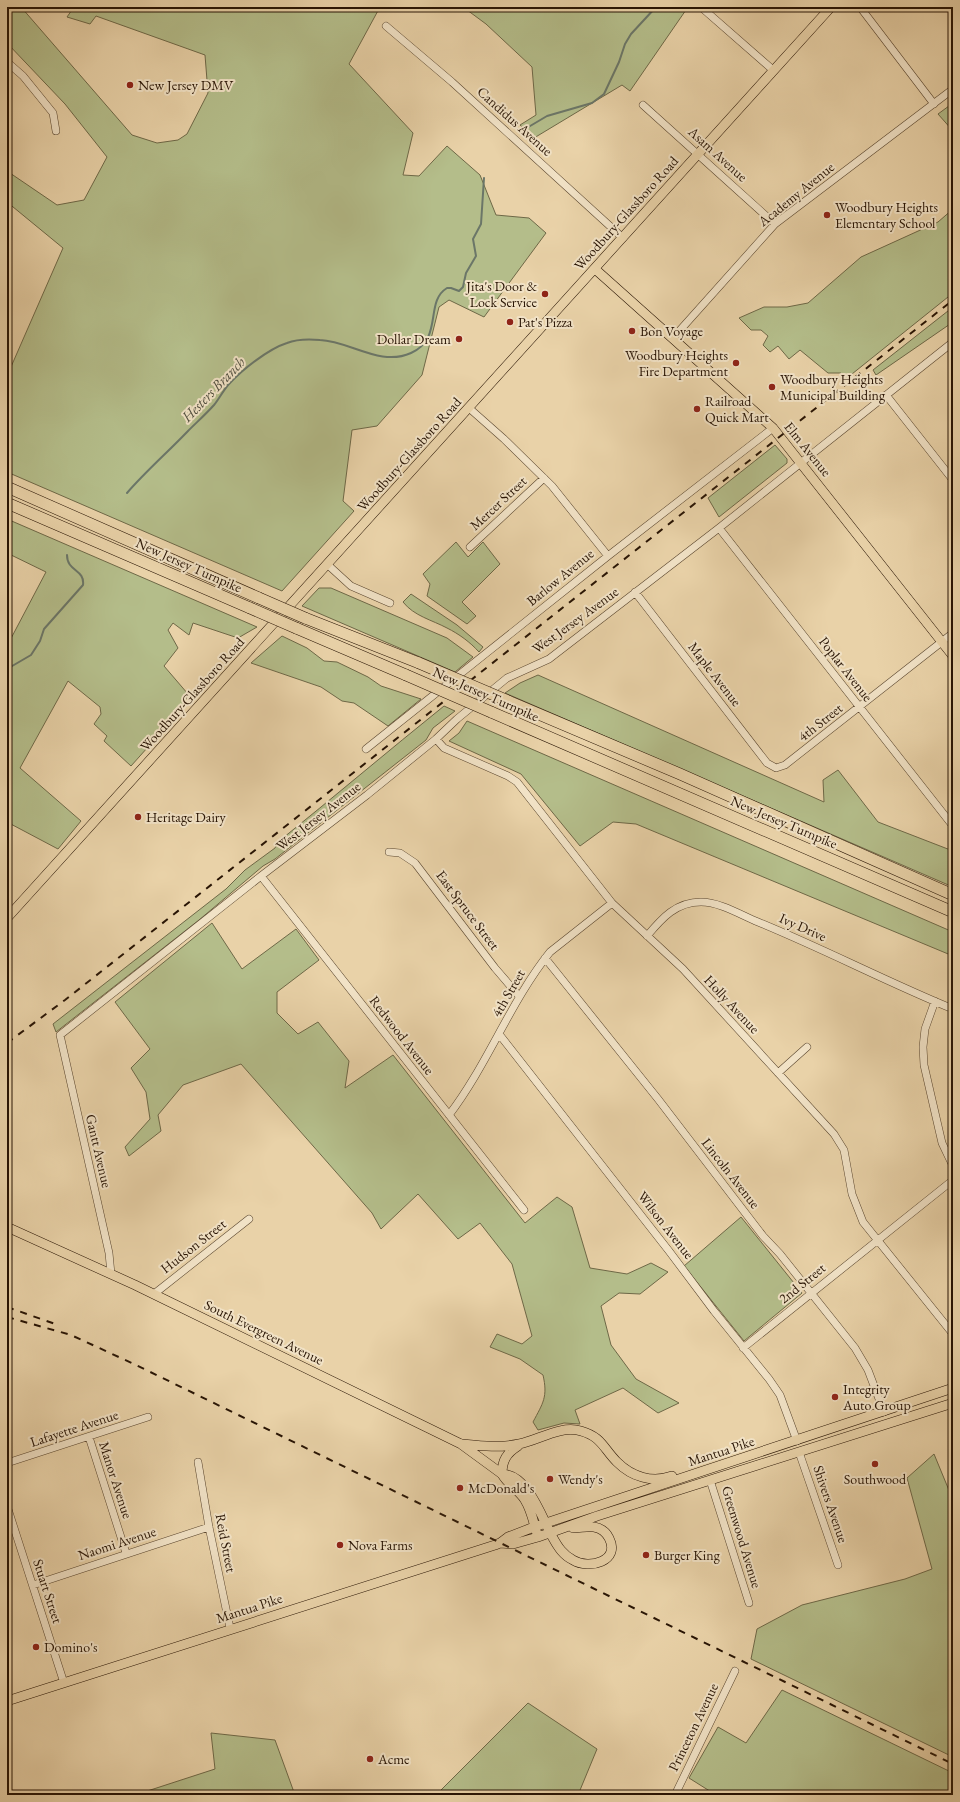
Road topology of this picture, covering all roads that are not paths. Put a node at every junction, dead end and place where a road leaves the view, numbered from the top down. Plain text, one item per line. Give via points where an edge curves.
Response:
1 (701, 7) edge
2 (831, 7) edge
3 (860, 7) edge
4 (386, 26) dead end
5 (7, 62) edge
6 (773, 70) junction
7 (953, 89) edge
8 (643, 104) dead end
9 (934, 104) junction
10 (56, 131) dead end
11 (698, 154) junction
12 (775, 224) junction
13 (623, 238) junction
14 (595, 269) junction
15 (673, 338) junction
16 (953, 342) edge
17 (886, 395) junction
18 (470, 408) junction
19 (773, 428) junction
20 (801, 462) junction
21 (544, 478) junction
22 (953, 480) edge
23 (7, 487) edge
24 (7, 503) edge
25 (719, 528) junction
26 (470, 546) dead end
27 (608, 556) junction
28 (328, 565) junction
29 (634, 592) junction
30 (390, 603) dead end
31 (953, 632) edge
32 (941, 642) junction
33 (953, 656) edge
34 (859, 707) junction
35 (436, 739) junction
36 (366, 749) dead end
37 (776, 768) joint
38 (953, 826) edge
39 (389, 852) dead end
40 (261, 876) junction
41 (953, 895) edge
42 (612, 903) junction
43 (953, 912) edge
44 (7, 918) edge
45 (647, 936) junction
46 (545, 958) junction
47 (519, 996) junction
48 (935, 1001) junction
49 (953, 1009) edge
50 (499, 1034) junction
51 (60, 1035) joint
52 (807, 1047) dead end
53 (778, 1073) junction
54 (449, 1115) junction
55 (953, 1166) edge
56 (953, 1180) edge
57 (524, 1210) dead end
58 (249, 1219) dead end
59 (7, 1227) edge
60 (879, 1240) junction
61 (111, 1274) junction
62 (810, 1293) junction
63 (154, 1294) junction
64 (953, 1334) edge
65 (743, 1348) junction
66 (953, 1388) edge
67 (953, 1403) edge
68 (884, 1412) junction
69 (148, 1417) dead end
70 (89, 1437) junction
71 (797, 1441) junction
72 (461, 1444) junction
73 (521, 1444) junction
74 (799, 1452) junction
75 (739, 1460) junction
76 (198, 1462) dead end
77 (7, 1463) edge
78 (502, 1474) junction
79 (710, 1480) junction
80 (7, 1506) edge
81 (209, 1527) junction
82 (534, 1527) junction
83 (548, 1528) junction
84 (560, 1530) junction
85 (538, 1537) junction
86 (500, 1543) junction
87 (126, 1553) junction
88 (838, 1566) dead end
89 (32, 1585) junction
90 (749, 1603) dead end
91 (230, 1628) junction
92 (735, 1671) dead end
93 (64, 1683) junction
94 (7, 1701) edge
95 (675, 1795) edge

1 - 6 street
2 - 6 main road, Woodbury-Glassboro Road
3 - 9 street
4 - 13 street, Candidus Avenue via 452,82
5 - 10 street via 23,76 53,113
6 - 11 main road, Woodbury-Glassboro Road
7 - 9 street, Academy Avenue
8 - 11 street, Asam Avenue
9 - 12 street, Academy Avenue
11 - 12 street, Asam Avenue
11 - 13 main road, Woodbury-Glassboro Road
12 - 15 street, Academy Avenue
13 - 14 main road, Woodbury-Glassboro Road
14 - 15 main road, Elm Avenue
14 - 18 main road, Woodbury-Glassboro Road
15 - 19 main road, Elm Avenue
16 - 17 street, West Jersey Avenue
17 - 20 street, West Jersey Avenue
17 - 22 street
18 - 21 street
18 - 28 main road, Woodbury-Glassboro Road
19 - 20 main road, Elm Avenue
19 - 27 street, Barlow Avenue
20 - 25 street, West Jersey Avenue
20 - 32 main road, Elm Avenue
21 - 26 street, Mercer Street
21 - 27 street
23 - 41 highway, New Jersey Turnpike, bridge via 258,598 420,663 680,774
24 - 43 highway, New Jersey Turnpike, bridge
25 - 29 street, West Jersey Avenue
25 - 34 street, Poplar Avenue
27 - 36 street, Barlow Avenue
28 - 30 street via 351,586
28 - 44 main road, Woodbury-Glassboro Road
29 - 35 street, West Jersey Avenue via 549,659 507,678
29 - 37 street, Maple Avenue via 767,763
31 - 32 street, 4th Street
32 - 33 main road, Elm Avenue
32 - 34 street, 4th Street
34 - 37 street, 4th Street via 785,766
34 - 38 street, Poplar Avenue
35 - 40 street, West Jersey Avenue
35 - 42 street, Holly Avenue via 444,748 517,782
39 - 47 street, East Spruce Street via 400,853 415,863
40 - 51 street, West Jersey Avenue
40 - 54 street, Redwood Avenue
42 - 45 street, Holly Avenue
42 - 46 street, 4th Street
45 - 48 street, Ivy Drive via 668,912 679,906 708,902 787,934
45 - 53 street, Holly Avenue via 683,969
46 - 47 street, 4th Street
46 - 62 street, Lincoln Avenue
47 - 50 street, 4th Street
48 - 49 street, Ivy Drive
48 - 55 street via 925,1029 924,1065 942,1143
50 - 54 street, 4th Street via 460,1101
50 - 65 street, Wilson Avenue
51 - 61 street, Gantt Avenue via 109,1253
52 - 53 street
53 - 60 street, Holly Avenue via 834,1134 844,1150 856,1207 863,1222
54 - 57 street, Redwood Avenue
56 - 60 street, 2nd Street
58 - 63 street, Hudson Street
59 - 61 main road, South Evergreen Avenue
60 - 62 street, 2nd Street
60 - 64 street, Holly Avenue
61 - 63 main road, South Evergreen Avenue
62 - 65 street, 2nd Street
62 - 68 street, Lincoln Avenue via 854,1348 868,1370
63 - 72 main road, South Evergreen Avenue
65 - 71 street, Wilson Avenue via 780,1395
66 - 68 main road, Mantua Pike
67 - 74 main road, Mantua Pike
68 - 71 main road, Mantua Pike
69 - 70 street, Lafayette Avenue
70 - 77 street, Lafayette Avenue
70 - 87 street, Manor Avenue
71 - 75 main road, Mantua Pike
72 - 73 main road via 490,1448
72 - 78 main road, South Evergreen Avenue
73 - 75 main road via 560,1431 580,1431 600,1441 617,1462 630,1472 650,1479 669,1477 723,1459
73 - 78 main road via 507,1454
74 - 79 main road, Mantua Pike
74 - 88 street, Shivers Avenue
75 - 83 main road, Mantua Pike
76 - 81 street, Reid Street
78 - 82 main road, South Evergreen Avenue via 525,1501
78 - 83 main road, South Evergreen Avenue via 509,1474 526,1489 539,1506
79 - 84 main road, Mantua Pike
79 - 90 street, Greenwood Avenue
80 - 89 street, Stuart Street
81 - 87 street, Naomi Avenue
81 - 91 street, Reid Street
82 - 83 main road, Mantua Pike
82 - 85 main road, South Evergreen Avenue
82 - 86 main road, Mantua Pike via 508,1537
83 - 84 main road, Mantua Pike
83 - 84 main road, South Evergreen Avenue via 563,1554 578,1563 600,1563 609,1554 610,1540 601,1530 589,1527
83 - 85 main road, Mantua Pike
85 - 86 main road, Mantua Pike via 513,1544
86 - 91 main road, Mantua Pike
87 - 89 street, Naomi Avenue
89 - 93 street, Stuart Street
91 - 93 main road, Mantua Pike
92 - 95 street, Princeton Avenue
93 - 94 main road, Mantua Pike

